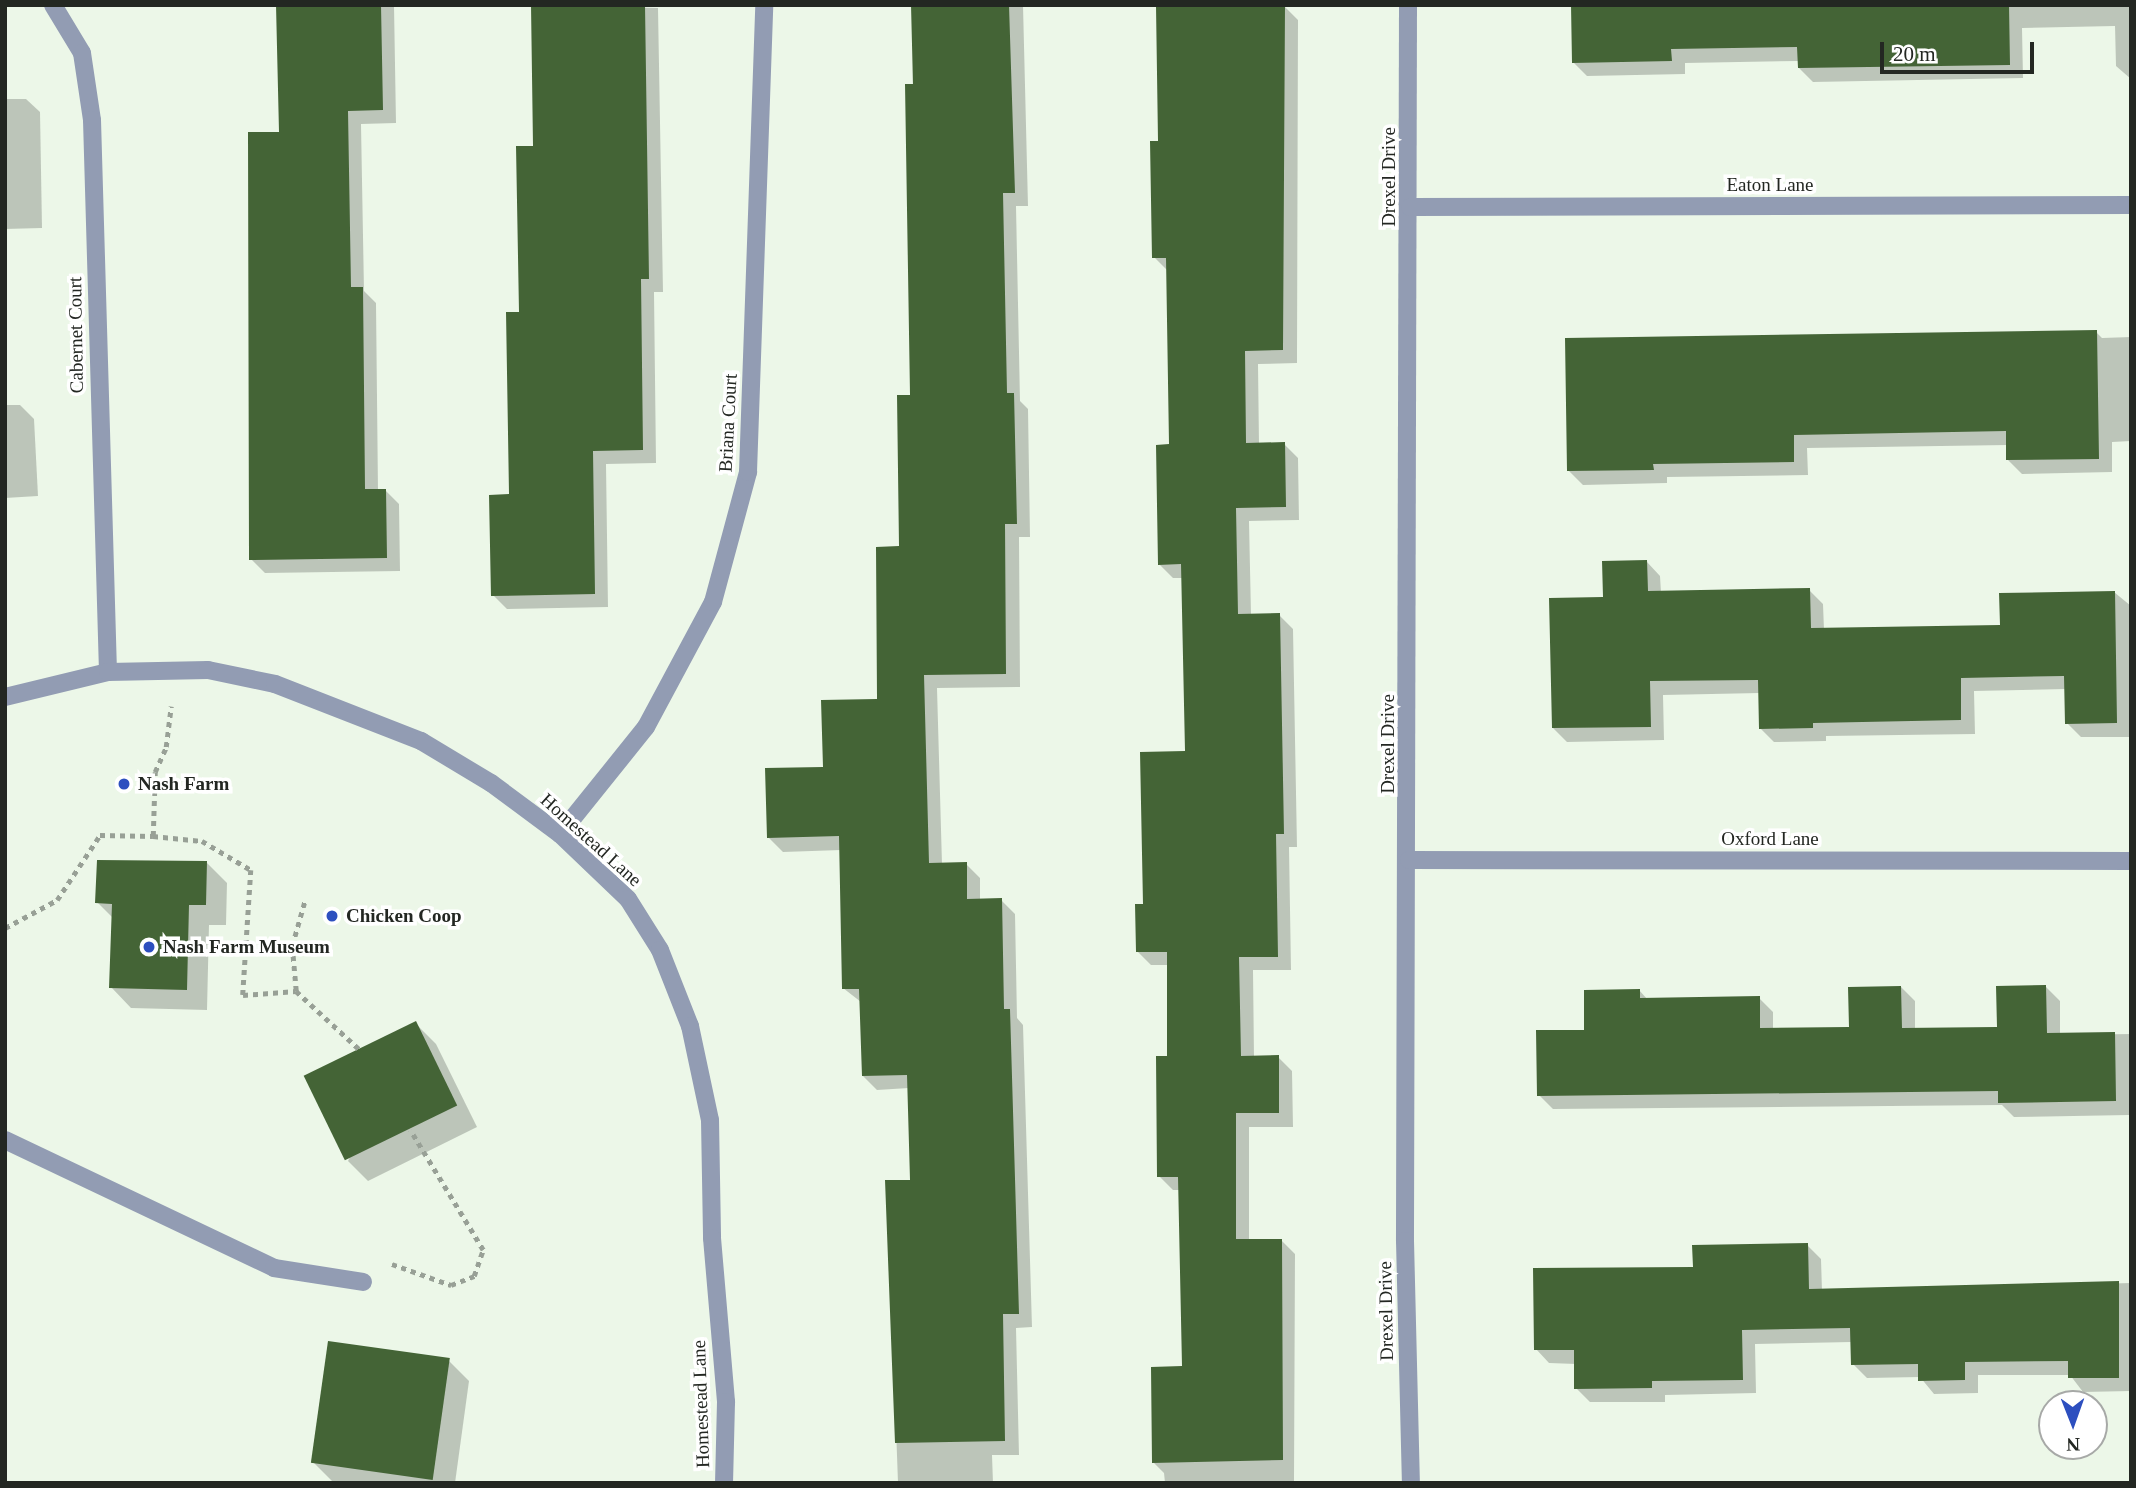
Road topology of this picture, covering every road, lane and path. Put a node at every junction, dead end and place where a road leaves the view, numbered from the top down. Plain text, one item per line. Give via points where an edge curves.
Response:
1 (53, 5) edge
2 (764, 5) edge
3 (1408, 5) edge
4 (2131, 205) edge
5 (1410, 207) junction
6 (174, 671) junction
7 (108, 672) junction
8 (5, 697) edge
9 (560, 834) junction
10 (153, 836) junction
11 (1409, 860) junction
12 (2131, 861) edge
13 (305, 900) dead end
14 (5, 928) edge
15 (296, 991) junction
16 (359, 1049) dead end
17 (410, 1130) dead end
18 (5, 1140) edge
19 (363, 1282) joint
20 (724, 1483) edge
21 (1411, 1483) edge

1 - 7 street, Cabernet Court via 82,53 92,120
2 - 9 street, Briana Court via 748,472 713,602 646,727
3 - 5 street, Drexel Drive
4 - 5 street, Eaton Lane
5 - 11 street, Drexel Drive
6 - 7 street, Homestead Lane
6 - 9 street, Homestead Lane via 208,670 275,684 342,707 433,748 491,783
6 - 10 path via 166,747 155,772
7 - 8 street, Homestead Lane
9 - 20 street, Homestead Lane via 628,899 660,950 691,1026 710,1120 712,1238 726,1402
10 - 14 path via 100,835 57,900
10 - 15 path via 202,841 251,870 243,995
11 - 12 street, Oxford Lane
11 - 21 street, Drexel Drive via 1405,1241
13 - 15 path via 292,946
15 - 16 path
17 - 19 path via 483,1250 474,1276 451,1285 385,1261
18 - 19 street via 274,1268

